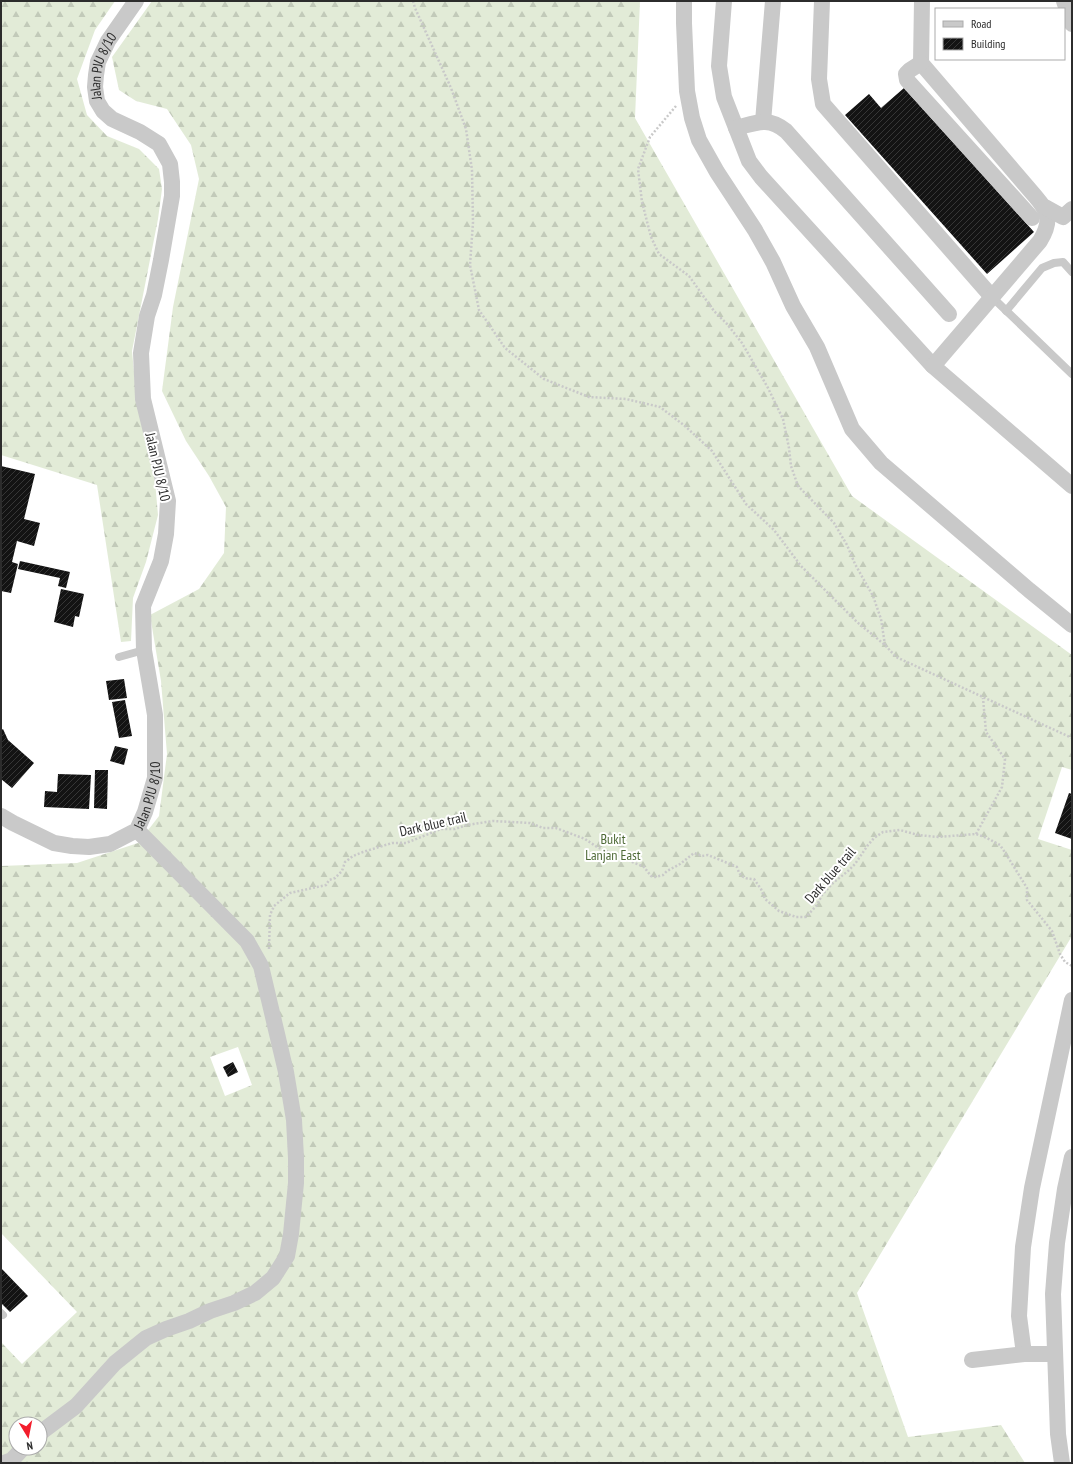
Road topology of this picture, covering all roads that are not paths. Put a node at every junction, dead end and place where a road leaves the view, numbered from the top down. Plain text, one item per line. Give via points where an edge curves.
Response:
1 (136, 1) edge
2 (684, 1) edge
3 (724, 1) edge
4 (773, 1) edge
5 (822, 1) edge
6 (922, 1) edge
7 (1064, 1) edge
8 (1072, 24) edge
9 (921, 63) junction
10 (763, 122) junction
11 (736, 128) junction
12 (1045, 207) junction
13 (1072, 209) edge
14 (1032, 218) dead end
15 (1072, 272) edge
16 (992, 297) junction
17 (1006, 311) junction
18 (949, 314) dead end
19 (933, 366) junction
20 (1072, 374) edge
21 (1072, 486) edge
22 (1072, 625) edge
23 (144, 650) junction
24 (119, 657) dead end
25 (1, 816) edge
26 (137, 830) junction
27 (1072, 1000) edge
28 (1072, 1157) edge
29 (1024, 1354) junction
30 (1055, 1354) junction
31 (972, 1360) dead end
32 (48, 1427) edge
33 (16, 1456) edge
34 (4, 1463) edge
35 (1062, 1463) edge

1 - 23 street, Jalan PJU 8/10 via 108,41 98,62 95,88 102,111 159,144 170,164 172,182 161,260 141,353 143,399 168,501 161,562 143,606
2 - 22 street via 687,91 699,140 773,262 793,306 817,347 852,429 881,463
3 - 11 street via 719,66 724,97
4 - 10 street
5 - 16 street via 819,79 823,104
6 - 9 street
7 - 8 street
9 - 12 street
9 - 14 street via 906,74 907,80
10 - 11 street
10 - 18 street via 777,124 786,131
11 - 19 street via 749,161 760,177
12 - 13 street via 1063,217
12 - 16 street via 1048,216 1046,232
15 - 17 lane via 1063,262 1042,268
16 - 17 lane
16 - 19 street
17 - 20 lane
19 - 21 street
23 - 24 lane
23 - 26 street, Jalan PJU 8/10 via 155,715 155,778
25 - 26 street, Jalan PJU 8/10 via 54,843 72,846 110,844
26 - 32 street via 248,941 261,966 286,1072 294,1120 296,1183 291,1234 287,1256 273,1278 255,1293 146,1338 114,1363 76,1406
27 - 29 street via 1032,1188 1023,1247 1019,1316
28 - 30 street via 1057,1243 1053,1294
29 - 30 street
29 - 31 street
30 - 35 street via 1058,1434
33 - 34 street

